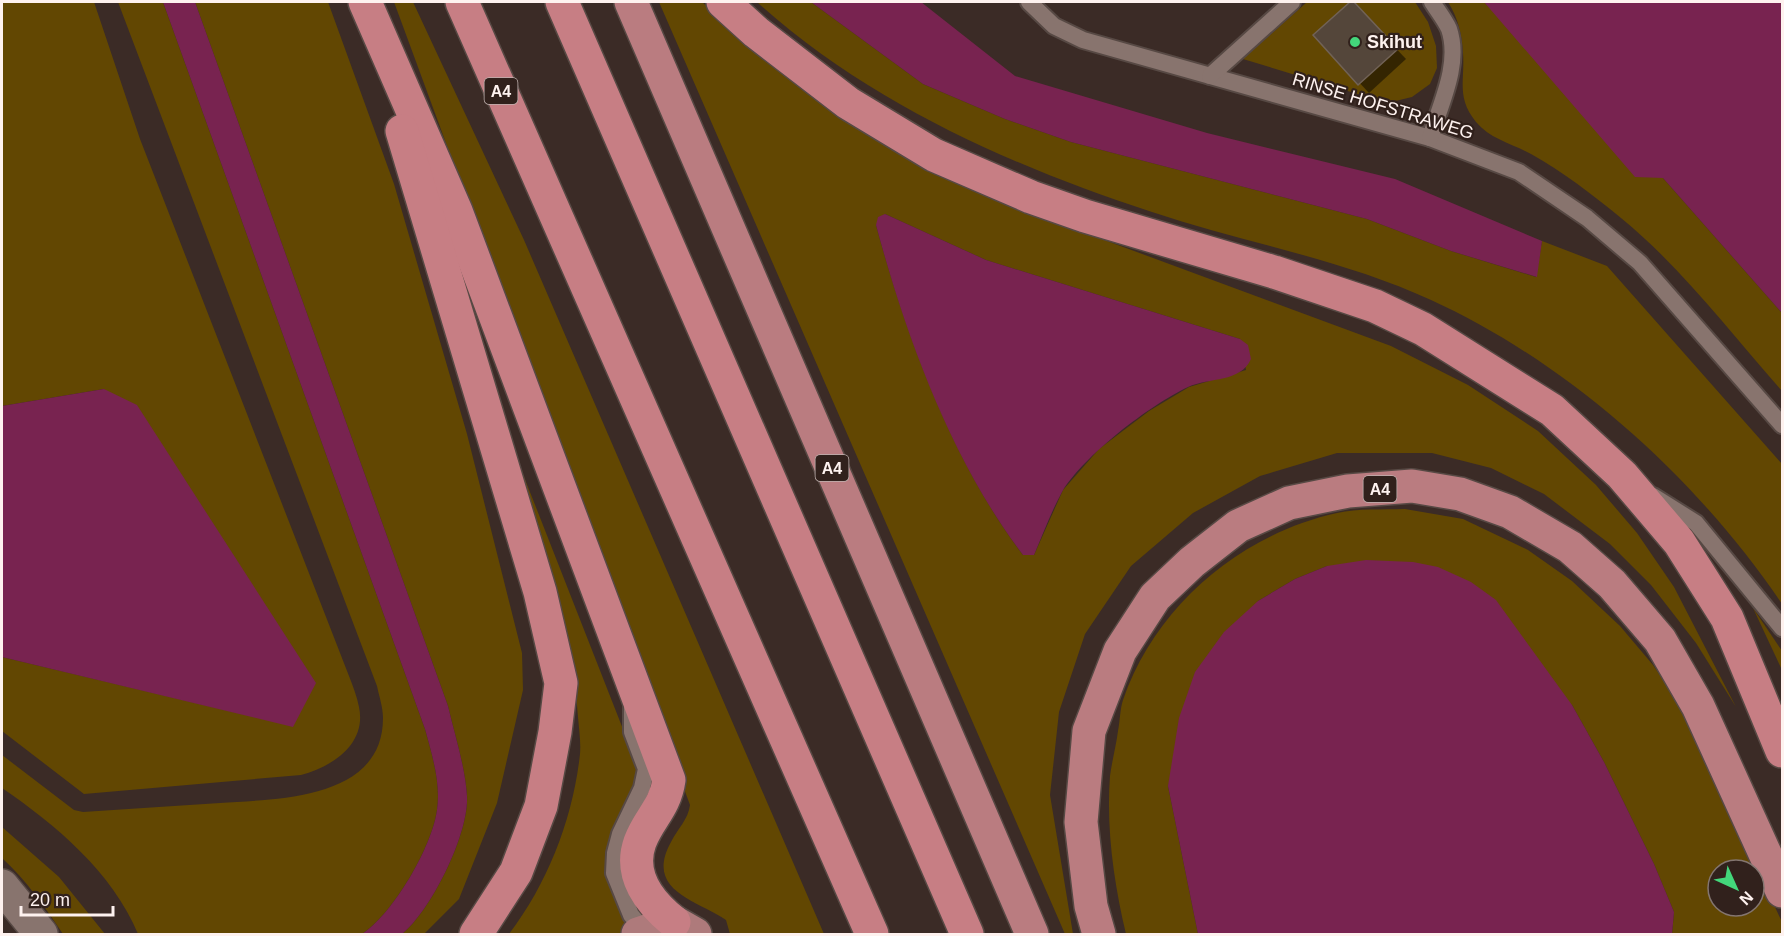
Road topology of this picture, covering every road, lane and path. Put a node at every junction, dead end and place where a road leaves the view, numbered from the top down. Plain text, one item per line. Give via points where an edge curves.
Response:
1 (364, 2) edge
2 (462, 2) edge
3 (562, 2) edge
4 (631, 2) edge
5 (723, 2) edge
6 (1029, 2) edge
7 (1292, 2) edge
8 (1432, 2) edge
9 (1210, 76) junction
10 (1430, 138) junction
11 (1782, 425) edge
12 (1622, 475) junction
13 (1782, 628) edge
14 (1782, 751) edge
15 (2, 886) edge
16 (1782, 891) edge
17 (660, 931) edge
18 (41, 934) edge
19 (476, 934) edge
20 (872, 934) edge
21 (967, 934) edge
22 (1032, 934) edge
23 (1099, 934) edge

1 - 17 highway via 456,211 669,780 667,797 640,842 637,863
1 - 19 highway via 540,592 561,683 541,806 516,872
2 - 20 highway, A4
3 - 21 highway
4 - 22 highway, A4
5 - 12 highway via 848,104 934,155 1031,197 1375,306 1424,329 1552,411
6 - 9 lane, RINSE HOFSTRAWEG via 1054,26 1083,40
7 - 9 lane
8 - 10 lane via 1449,29 1452,55 1449,79
9 - 10 lane, RINSE HOFSTRAWEG
10 - 11 lane, RINSE HOFSTRAWEG via 1519,172 1587,218 1640,263
12 - 13 lane via 1696,523
12 - 14 highway via 1679,542 1727,618
15 - 18 street
16 - 23 highway, A4 via 1698,706 1660,640 1612,584 1570,547 1510,512 1460,494 1412,486 1348,491 1289,503 1238,526 1155,597 1120,651 1089,731 1081,822 1091,906

